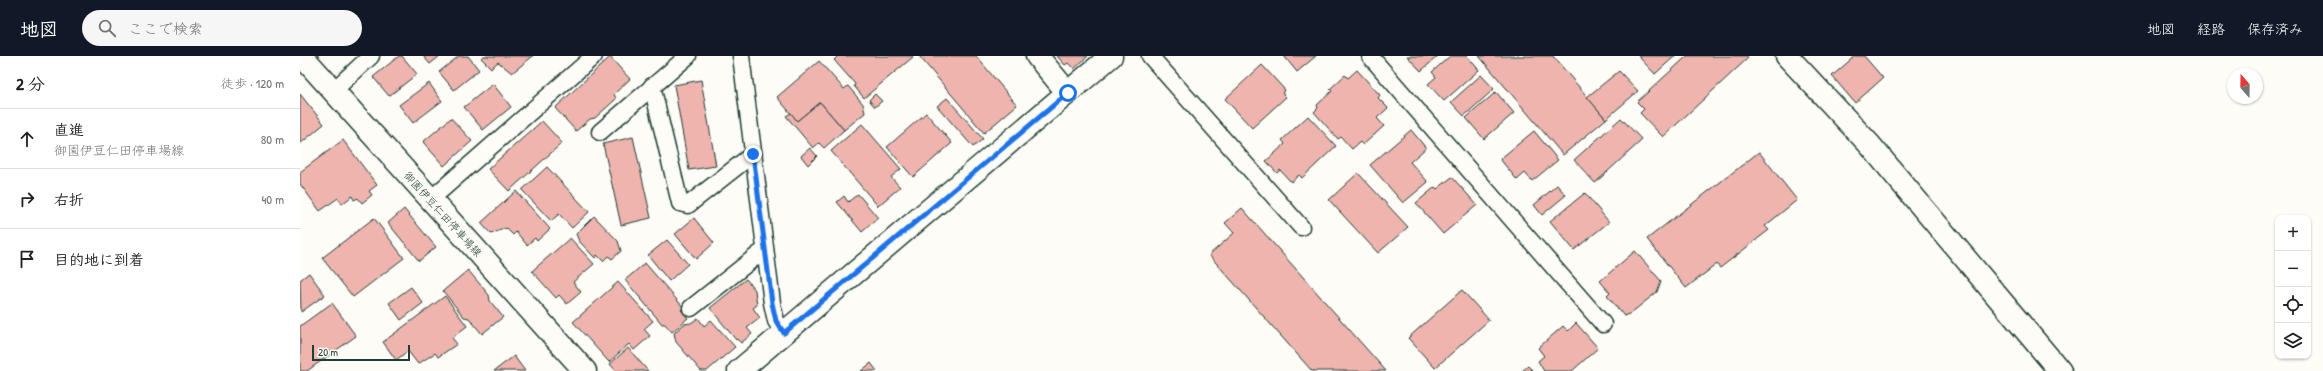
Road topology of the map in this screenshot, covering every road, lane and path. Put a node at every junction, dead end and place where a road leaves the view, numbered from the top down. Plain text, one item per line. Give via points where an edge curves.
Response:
1 (302, 56) edge
2 (371, 56) edge
3 (594, 56) edge
4 (688, 56) edge
5 (741, 56) edge
6 (1037, 56) edge
7 (1111, 56) edge
8 (1150, 56) edge
9 (1370, 56) edge
10 (1787, 56) edge
11 (652, 86) junction
12 (333, 90) junction
13 (1068, 93) junction
14 (600, 132) dead end
15 (753, 154) junction
16 (431, 199) junction
17 (1301, 227) dead end
18 (765, 251) junction
19 (691, 308) dead end
20 (1603, 324) dead end
21 (784, 333) junction
22 (585, 371) edge
23 (739, 371) edge
24 (2060, 371) edge

1 - 12 main road, 御園伊豆仁田停車場線
2 - 12 lane
3 - 16 lane
4 - 11 lane
5 - 15 lane
6 - 13 main road
7 - 13 main road
8 - 17 lane
9 - 20 lane
10 - 24 main road via 1870,145
11 - 14 lane
11 - 15 lane via 680,203 688,205
12 - 16 main road, 御園伊豆仁田停車場線
13 - 21 main road
15 - 18 lane
16 - 22 main road, 御園伊豆仁田停車場線
18 - 19 lane
18 - 21 lane via 776,321
21 - 23 main road

